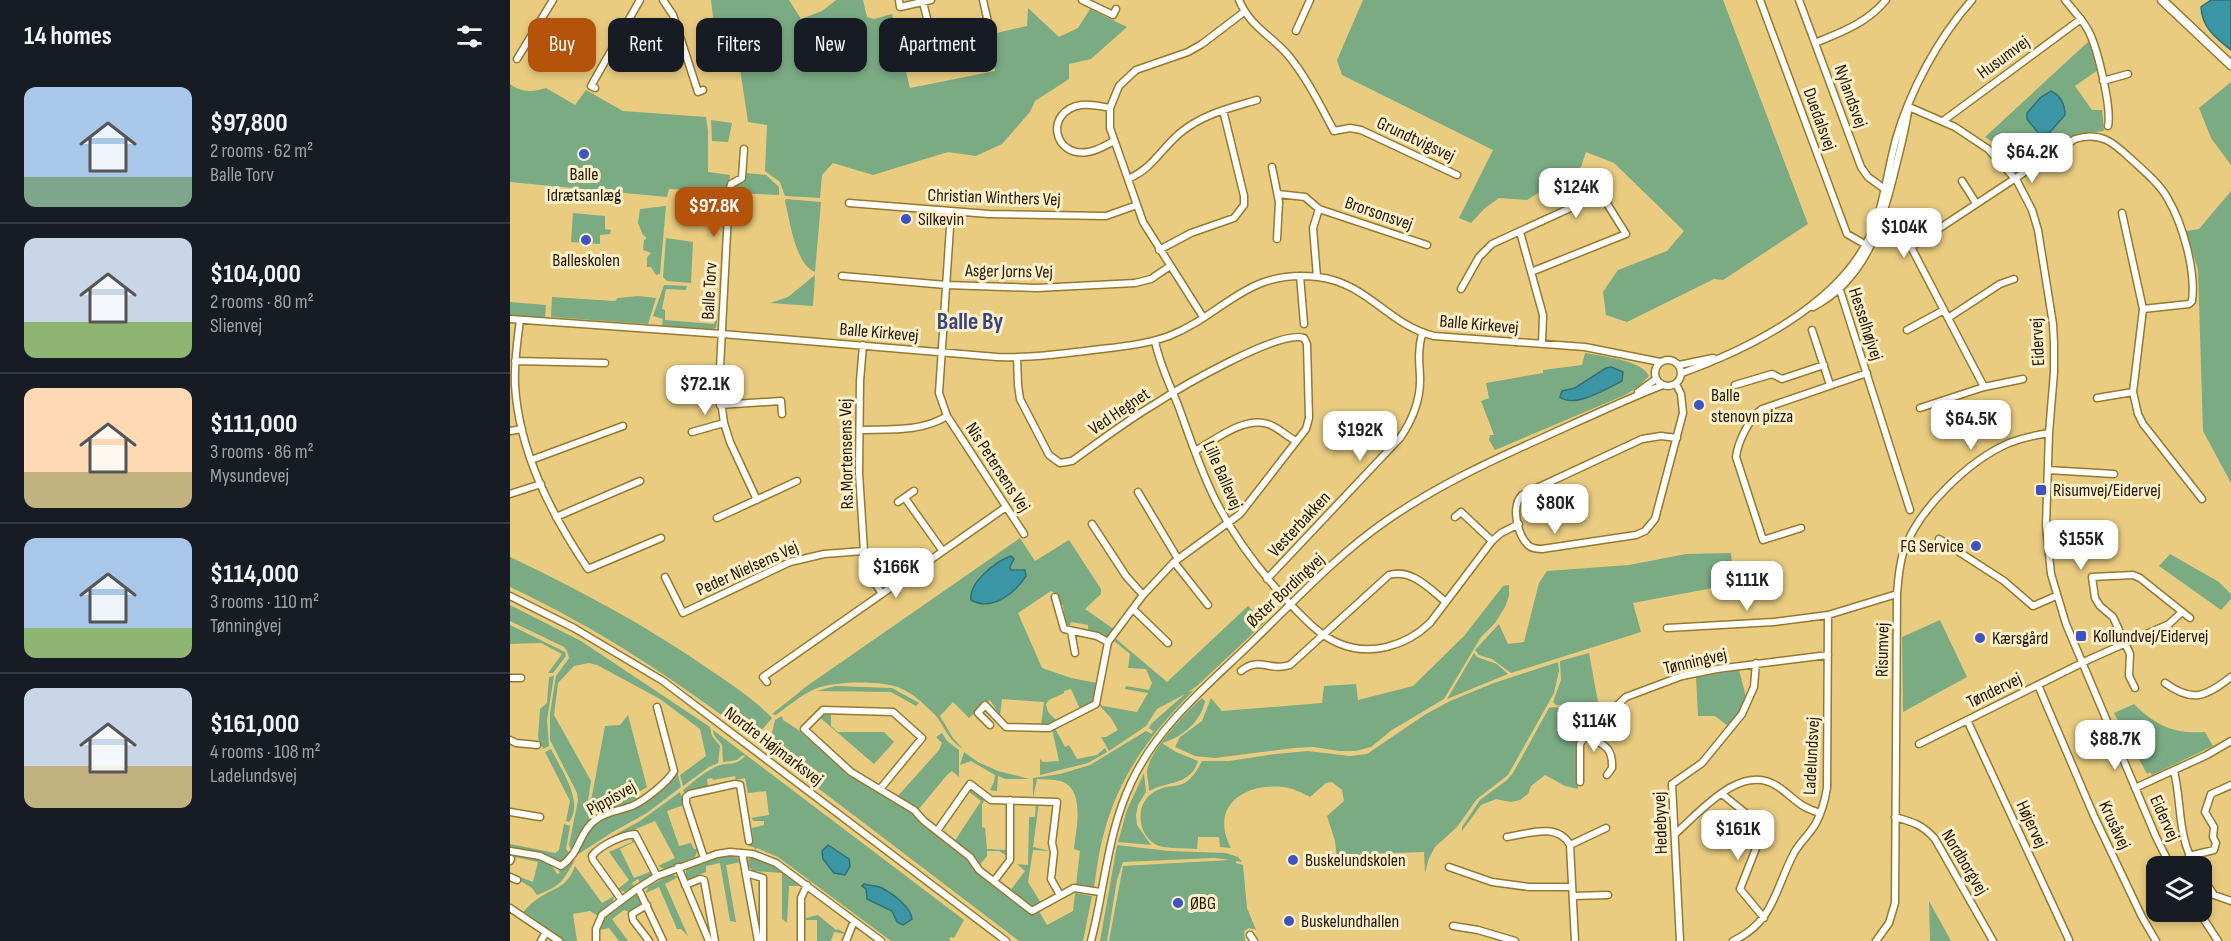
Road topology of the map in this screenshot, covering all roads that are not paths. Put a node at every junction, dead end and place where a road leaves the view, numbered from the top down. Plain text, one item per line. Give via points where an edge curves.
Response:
1 (553, 0) edge
2 (640, 0) edge
3 (663, 0) edge
4 (898, 0) edge
5 (931, 0) edge
6 (983, 0) edge
7 (1082, 0) edge
8 (1239, 0) edge
9 (1310, 0) edge
10 (1760, 0) edge
11 (1799, 0) edge
12 (1886, 0) edge
13 (1972, 0) edge
14 (2065, 0) edge
15 (2162, 0) edge
16 (923, 2) junction
17 (1116, 9) dead end
18 (1244, 12) junction
19 (927, 18) edge
20 (987, 18) edge
21 (2081, 19) junction
22 (1296, 31) dead end
23 (1815, 43) junction
24 (517, 58) dead end
25 (2231, 65) edge
26 (2128, 74) dead end
27 (2103, 81) junction
28 (595, 88) dead end
29 (703, 90) dead end
30 (1257, 100) dead end
31 (1909, 107) junction
32 (1110, 108) junction
33 (1223, 110) junction
34 (1943, 121) junction
35 (2108, 126) dead end
36 (1114, 141) junction
37 (744, 149) dead end
38 (1272, 167) dead end
39 (1457, 174) dead end
40 (2014, 178) junction
41 (1128, 179) junction
42 (1962, 181) dead end
43 (1887, 190) junction
44 (1278, 194) junction
45 (849, 203) dead end
46 (1976, 203) junction
47 (1137, 205) junction
48 (1319, 208) junction
49 (951, 212) junction
50 (2122, 213) dead end
51 (1520, 232) junction
52 (1277, 239) dead end
53 (1861, 242) dead end
54 (1428, 245) dead end
55 (1159, 250) junction
56 (1170, 266) junction
57 (1531, 272) junction
58 (842, 276) dead end
59 (1300, 276) junction
60 (1317, 277) junction
61 (2014, 279) dead end
62 (946, 285) junction
63 (1839, 286) junction
64 (1461, 289) dead end
65 (2143, 309) junction
66 (1944, 310) junction
67 (1203, 317) junction
68 (1948, 318) junction
69 (510, 320) edge
70 (520, 320) junction
71 (1304, 324) dead end
72 (1812, 330) dead end
73 (1907, 330) dead end
74 (722, 334) junction
75 (1422, 334) junction
76 (1155, 341) junction
77 (1542, 344) junction
78 (863, 345) junction
79 (942, 352) junction
80 (1725, 355) junction
81 (1017, 357) junction
82 (1634, 357) junction
83 (515, 361) junction
84 (1660, 362) junction
85 (605, 363) dead end
86 (1679, 365) junction
87 (1824, 365) junction
88 (1655, 370) junction
89 (1682, 373) junction
90 (1867, 373) junction
91 (1656, 379) junction
92 (2023, 379) dead end
93 (1676, 384) junction
94 (1735, 385) dead end
95 (1830, 385) junction
96 (1662, 386) junction
97 (1984, 387) junction
98 (2133, 392) junction
99 (1173, 393) junction
100 (1630, 398) junction
101 (2097, 398) dead end
102 (720, 405) junction
103 (1920, 408) dead end
104 (783, 414) dead end
105 (947, 416) junction
106 (724, 423) junction
107 (623, 426) dead end
108 (522, 429) junction
109 (860, 430) junction
110 (510, 431) edge
111 (693, 432) dead end
112 (2049, 433) junction
113 (1677, 438) junction
114 (1296, 441) junction
115 (1195, 451) junction
116 (531, 460) junction
117 (2048, 470) junction
118 (2114, 474) dead end
119 (640, 481) dead end
120 (797, 481) dead end
121 (541, 484) junction
122 (914, 491) dead end
123 (1138, 492) dead end
124 (510, 494) edge
125 (905, 498) junction
126 (2202, 499) dead end
127 (757, 500) junction
128 (898, 502) dead end
129 (1006, 507) junction
130 (1910, 510) dead end
131 (556, 517) junction
132 (717, 518) dead end
133 (1455, 518) dead end
134 (1092, 524) dead end
135 (1228, 524) junction
136 (1519, 524) junction
137 (1801, 528) dead end
138 (1024, 534) dead end
139 (661, 538) dead end
140 (1939, 539) dead end
141 (1492, 541) junction
142 (864, 550) junction
143 (942, 550) junction
144 (1176, 560) junction
145 (665, 577) dead end
146 (1267, 579) junction
147 (882, 594) junction
148 (1897, 594) junction
149 (1143, 595) junction
150 (510, 596) edge
151 (2056, 596) junction
152 (1054, 601) dead end
153 (1446, 602) junction
154 (1291, 604) junction
155 (1208, 605) dead end
156 (1133, 609) junction
157 (2182, 612) junction
158 (1828, 615) junction
159 (2190, 618) dead end
160 (1667, 628) dead end
161 (1071, 631) junction
162 (1322, 635) junction
163 (1107, 642) junction
164 (2125, 643) junction
165 (1168, 644) dead end
166 (1075, 653) dead end
167 (1828, 655) junction
168 (1756, 663) junction
169 (2083, 663) junction
170 (1241, 671) dead end
171 (2231, 677) edge
172 (510, 678) edge
173 (521, 678) dead end
174 (766, 682) dead end
175 (2164, 683) dead end
176 (2038, 686) junction
177 (2134, 688) dead end
178 (657, 707) dead end
179 (1967, 720) junction
180 (990, 725) dead end
181 (1586, 735) junction
182 (510, 740) edge
183 (2231, 741) edge
184 (1919, 744) dead end
185 (537, 745) dead end
186 (2174, 771) junction
187 (1607, 775) dead end
188 (1580, 782) dead end
189 (2231, 784) edge
190 (2135, 788) junction
191 (880, 789) junction
192 (1722, 794) junction
193 (1010, 800) junction
194 (510, 812) edge
195 (1820, 813) junction
196 (540, 818) dead end
197 (1895, 818) junction
198 (1606, 828) dead end
199 (937, 831) junction
200 (1675, 834) junction
201 (1506, 837) dead end
202 (749, 841) dead end
203 (1570, 845) junction
204 (510, 851) edge
205 (742, 853) junction
206 (2166, 856) edge
207 (2189, 856) joint
208 (704, 858) junction
209 (678, 867) junction
210 (1449, 867) dead end
211 (746, 873) junction
212 (657, 876) junction
213 (510, 877) edge
214 (517, 880) dead end
215 (994, 881) junction
216 (685, 885) junction
217 (807, 885) junction
218 (1572, 887) junction
219 (638, 888) junction
220 (1100, 892) junction
221 (2212, 892) edge
222 (1060, 895) junction
223 (1608, 895) dead end
224 (1573, 896) junction
225 (621, 899) junction
226 (2231, 901) edge
227 (647, 905) junction
228 (510, 908) edge
229 (1764, 918) junction
230 (854, 921) junction
231 (2206, 922) edge
232 (1453, 926) dead end
233 (546, 932) junction
234 (2068, 940) edge
235 (541, 941) edge
236 (559, 941) edge
237 (596, 941) edge
238 (649, 941) edge
239 (663, 941) edge
240 (709, 941) edge
241 (715, 941) edge
242 (758, 941) edge
243 (763, 941) edge
244 (801, 941) edge
245 (846, 941) edge
246 (881, 941) edge
247 (1006, 941) edge
248 (1092, 941) edge
249 (1515, 941) edge
250 (1575, 941) edge
251 (1680, 941) edge
252 (1733, 941) edge
253 (1876, 941) edge
254 (1993, 941) edge
255 (2156, 941) edge
256 (2218, 941) edge

1 - 24 street
2 - 28 street via 591,86
3 - 29 street via 673,15 698,92
4 - 16 street via 900,7
5 - 16 street
6 - 20 street
7 - 17 street via 1113,15
8 - 18 street
9 - 22 street
10 - 53 street, Duedalsvej via 1847,234
11 - 23 street, Nylandsvej
12 - 23 street via 1857,26
13 - 31 street via 1940,42
14 - 21 street
15 - 25 main road
16 - 19 street
18 - 32 street via 1188,52 1136,70 1119,86
18 - 39 street, Grundtvigsvej via 1303,74 1335,131 1360,130
21 - 27 street via 2092,39
21 - 34 street, Husumvej
23 - 43 street, Nylandsvej via 1861,167
26 - 27 street
27 - 35 street
30 - 33 street
31 - 34 street, Eidervej
31 - 43 street via 1898,134
32 - 36 street
32 - 36 street via 1074,107 1059,119 1057,129 1059,138 1074,152 1086,153
33 - 41 street via 1193,123 1149,167
33 - 55 street via 1244,205 1234,218 1191,233
34 - 40 street, Eidervej via 1989,149
36 - 41 street
37 - 74 street, Balle Torv via 741,178 731,184 729,194
38 - 44 street
40 - 46 street
40 - 65 street via 2075,139 2096,136 2115,144 2155,182 2168,198 2182,234 2193,299 2189,304
40 - 112 street, Eidervej via 2038,230 2053,324
41 - 47 street
42 - 46 street
43 - 63 street via 1872,246 1856,272
44 - 48 street via 1305,196
44 - 52 street
45 - 49 street, Christian Winthers Vej
46 - 66 street via 1911,247
47 - 49 street, Christian Winthers Vej via 1106,216
47 - 55 street
48 - 54 street, Brorsonsvej
48 - 60 street, Brorsonsvej via 1313,228
49 - 62 street, Nis Petersens Vej
50 - 65 street
51 - 57 street
51 - 57 street via 1601,194 1626,234
51 - 64 street via 1484,250
55 - 56 street
56 - 62 street, Asger Jorns Vej via 1151,279 1134,283 1037,288
56 - 67 street
57 - 77 street via 1543,315
58 - 62 street, Asger Jorns Vej
59 - 60 street, Balle Kirkevej
59 - 67 street, Balle Kirkevej via 1250,287
59 - 71 street
60 - 75 street, Balle Kirkevej via 1353,287
61 - 68 street
62 - 79 street, Nis Petersens Vej
63 - 80 street via 1825,301
63 - 90 street, Hesselhøjvej
65 - 98 street
66 - 68 street
66 - 73 street
67 - 76 street, Balle Kirkevej
68 - 97 street
69 - 70 street, Balle Kirkevej
70 - 74 street, Balle Kirkevej
70 - 83 street
72 - 87 street
74 - 78 street, Balle Kirkevej
74 - 102 street, Balle Torv
75 - 77 street, Balle Kirkevej
75 - 146 street, Vesterbakken via 1417,356 1419,393 1410,424
76 - 81 street, Balle Kirkevej
76 - 99 street, Lille Ballevej
77 - 82 street, Balle Kirkevej via 1585,347
78 - 79 street, Balle Kirkevej
78 - 109 street, Rs.Mortensens Vej
79 - 81 street, Balle Kirkevej
79 - 105 street, Nis Petersens Vej via 939,393
80 - 86 street
80 - 89 street
81 - 99 street, Ved Hegnet via 1020,399 1049,455 1060,463 1072,461
82 - 84 street, Balle Kirkevej
82 - 88 street, Balle Kirkevej
83 - 85 street
83 - 108 street
84 - 86 street via 1670,360
84 - 88 street
86 - 89 street
87 - 94 street via 1782,379 1772,374
87 - 95 street
88 - 91 street
89 - 93 street
90 - 95 street, Hesselhøjvej
90 - 130 street, Hesselhøjvej
91 - 96 street
91 - 100 street, Øster Bordingvej
92 - 97 street
93 - 96 street
93 - 113 street via 1683,413
95 - 137 street, Hesselhøjvej via 1762,409 1755,414 1737,448 1736,457 1763,540
96 - 100 street, Øster Bordingvej
97 - 103 street
98 - 101 street
98 - 126 street via 2143,424
99 - 114 street, Ved Hegnet via 1247,353 1292,337 1304,338 1310,418
99 - 115 street, Lille Ballevej
100 - 154 street, Øster Bordingvej via 1472,469 1418,500 1384,522
102 - 104 street via 781,401
102 - 106 street, Balle Torv
105 - 109 street, Nis Petersens Vej via 924,427
105 - 129 street, Nis Petersens Vej
106 - 111 street
106 - 127 street, Balle Torv
107 - 116 street
108 - 110 street
108 - 116 street
109 - 142 street, Rs.Mortensens Vej
112 - 117 street, Eidervej
112 - 148 street, Risumvej via 1989,453 1934,501 1904,551
113 - 136 street via 1642,440 1522,495 1515,504
113 - 136 street via 1655,519 1646,531 1534,549 1527,544
114 - 115 street via 1274,426 1252,422
114 - 135 street
115 - 135 street, Lille Ballevej
116 - 121 street
117 - 118 street
117 - 151 street, Eidervej via 2047,543
119 - 131 street
120 - 127 street
121 - 124 street
121 - 131 street
122 - 125 street
123 - 144 street
125 - 128 street
125 - 143 street
127 - 132 street
129 - 138 street, Nis Petersens Vej
129 - 143 street
131 - 139 street via 588,569
133 - 141 street via 1461,512
134 - 149 street
135 - 144 street
135 - 146 street, Lille Ballevej
136 - 141 street
140 - 151 street via 2004,581 2033,606
141 - 153 street
142 - 145 street, Peder Nielsens Vej via 798,560 683,613
142 - 147 street, Rs.Mortensens Vej via 870,575
143 - 147 street
144 - 149 street
144 - 155 street
146 - 154 street, Lille Ballevej
147 - 174 street via 764,677
148 - 158 street
148 - 197 street, Risumvej
149 - 156 street
150 - 247 street, Nordre Højmarksvej via 574,628 663,681
151 - 169 street, Eidervej
152 - 161 street via 1064,628
153 - 162 street via 1421,631 1394,646 1366,649
153 - 162 street via 1412,576 1396,573 1383,578
154 - 162 street, Lille Ballevej
154 - 220 street, Øster Bordingvej via 1179,712 1146,756 1119,812
156 - 163 street
156 - 165 street
157 - 159 street
157 - 164 street, Tøndervej via 2169,624
157 - 164 street via 2133,575 2092,577 2095,598 2113,617
158 - 160 street
158 - 167 street, Ladelundsvej
161 - 163 street
161 - 166 street
162 - 170 street via 1290,665 1278,668 1255,663
163 - 180 street via 1096,704 1049,728 1006,727 985,705 978,712
164 - 169 street, Tøndervej
164 - 177 street
167 - 168 street, Tønningvej
167 - 195 street, Ladelundsvej via 1827,788
168 - 181 street, Tønningvej via 1682,676 1626,697
168 - 200 street, Hedebyvej via 1754,687 1742,714 1702,763 1672,783
169 - 176 street, Tøndervej
169 - 190 street, Eidervej
171 - 175 street via 2213,690 2195,696
172 - 173 street
176 - 179 street, Tøndervej
176 - 255 street, Krusåvej via 2094,816
178 - 204 street, Pippisvej via 674,771 670,778 635,805 592,822 573,857 561,866 540,856
179 - 184 street, Tøndervej
179 - 234 street, Højervej
181 - 187 street via 1612,753 1612,768
181 - 188 street via 1579,749
182 - 185 street
183 - 186 street
186 - 190 street
186 - 207 street
189 - 207 street via 2211,794 2205,812 2214,827 2214,850
190 - 206 street, Eidervej
191 - 191 street via 851,772 804,729 819,712 893,712 922,738
191 - 199 street via 914,810
192 - 195 street via 1743,781 1756,779 1777,786 1804,808
192 - 200 street
192 - 229 street via 1764,828 1740,890
193 - 199 street via 991,800 970,784
193 - 215 street via 1010,860
193 - 222 street via 1057,802 1051,879
194 - 196 street
195 - 229 street, Ladelundsvej via 1795,852
197 - 253 street, Risumvej via 1895,903 1889,923
197 - 254 street, Nordborgvej via 1918,823 1935,839
198 - 203 street
199 - 215 street
200 - 251 street, Hedebyvej
201 - 203 street via 1551,830 1566,838
202 - 208 street via 740,785 690,794 686,803
203 - 218 street
205 - 208 street
205 - 211 street
205 - 217 street via 776,863
208 - 209 street
209 - 212 street
209 - 216 street
210 - 218 street via 1492,882
211 - 242 street
211 - 243 street via 763,878
212 - 219 street
212 - 225 street via 635,834 595,852 593,860
213 - 214 street
215 - 222 street via 1032,911
216 - 240 street
216 - 241 street via 704,880
217 - 230 street
217 - 244 street via 801,898
218 - 224 street
219 - 225 street
219 - 227 street
220 - 222 street via 1074,888
220 - 248 street, Øster Bordingvej
221 - 226 street
223 - 224 street
224 - 250 street
225 - 237 street via 602,915
227 - 238 street via 632,914
227 - 239 street
228 - 233 street
229 - 252 street, Ladelundsvej via 1753,930
230 - 245 street
230 - 246 street
231 - 256 street
232 - 249 street
233 - 235 street
233 - 236 street

